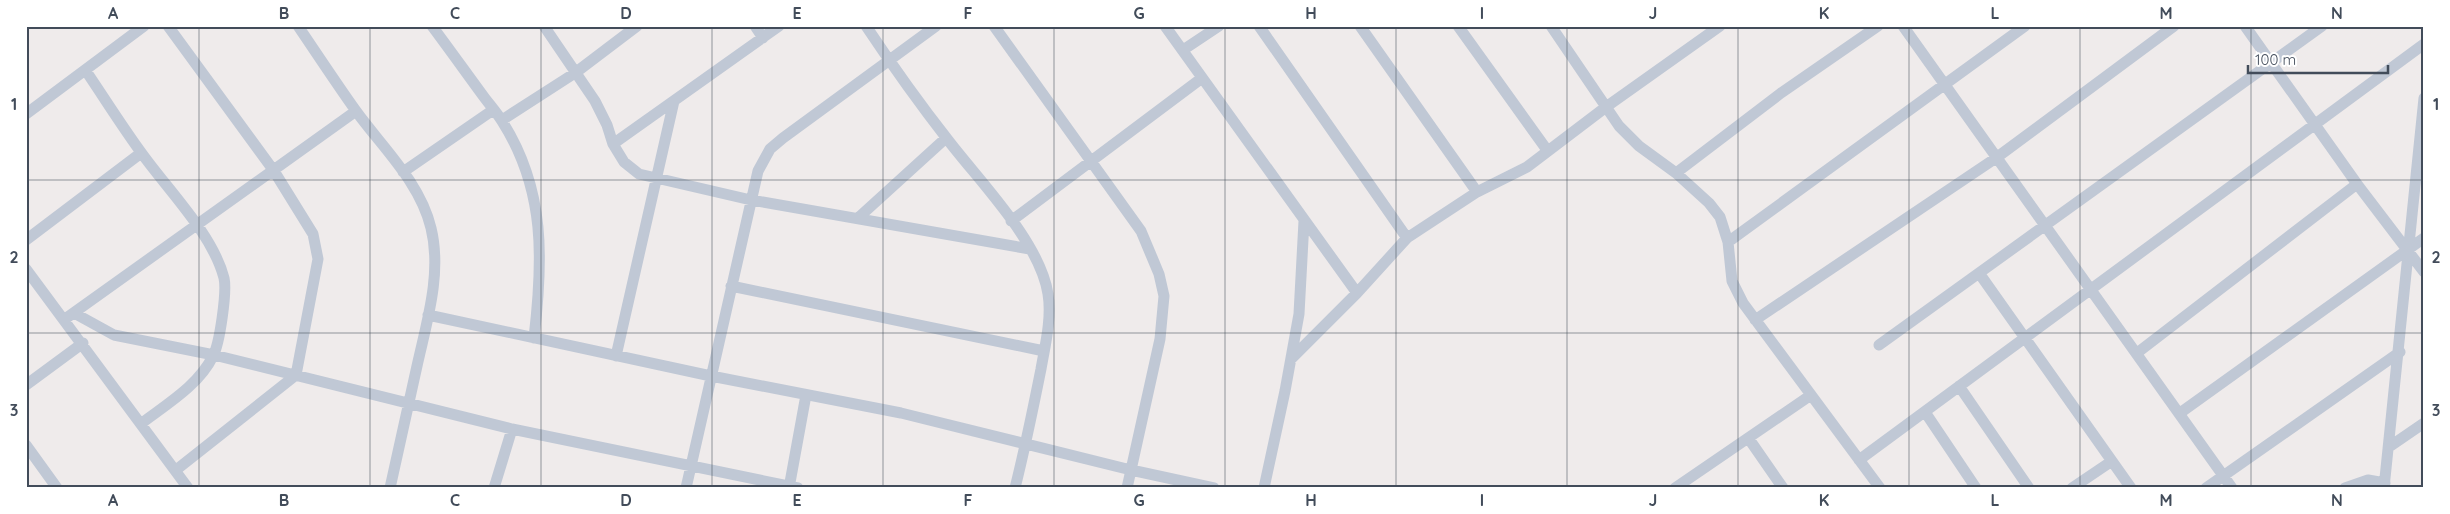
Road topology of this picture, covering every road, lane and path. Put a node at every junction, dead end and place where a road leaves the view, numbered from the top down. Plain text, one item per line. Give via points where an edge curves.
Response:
1 (144, 26) edge
2 (168, 26) edge
3 (298, 26) edge
4 (432, 26) edge
5 (544, 26) edge
6 (637, 26) edge
7 (754, 26) edge
8 (779, 26) edge
9 (866, 26) edge
10 (936, 26) edge
11 (994, 26) edge
12 (1165, 26) edge
13 (1219, 26) edge
14 (1259, 26) edge
15 (1360, 26) edge
16 (1458, 26) edge
17 (1720, 26) edge
18 (1878, 26) edge
19 (1903, 26) edge
20 (2025, 26) edge
21 (2174, 26) edge
22 (2245, 26) edge
23 (2322, 26) edge
24 (1552, 27) edge
25 (763, 38) junction
26 (2424, 44) edge
27 (1184, 50) junction
28 (890, 60) junction
29 (2271, 62) junction
30 (86, 71) junction
31 (575, 72) junction
32 (1202, 78) junction
33 (1945, 84) junction
34 (2424, 98) edge
35 (674, 101) junction
36 (1606, 107) junction
37 (493, 110) junction
38 (356, 112) junction
39 (26, 114) edge
40 (502, 120) junction
41 (2315, 124) junction
42 (946, 138) junction
43 (613, 144) junction
44 (1547, 150) junction
45 (141, 153) junction
46 (1996, 158) junction
47 (1091, 161) junction
48 (274, 171) junction
49 (403, 172) junction
50 (1676, 173) junction
51 (657, 180) junction
52 (2357, 184) junction
53 (1478, 192) junction
54 (750, 200) junction
55 (858, 218) junction
56 (1011, 221) junction
57 (1304, 221) junction
58 (2044, 224) junction
59 (197, 227) junction
60 (1407, 238) junction
61 (2424, 238) edge
62 (26, 240) edge
63 (1728, 242) junction
64 (1030, 249) junction
65 (2407, 250) junction
66 (26, 268) edge
67 (2424, 272) edge
68 (1979, 273) junction
69 (731, 286) junction
70 (2091, 289) junction
71 (1357, 293) junction
72 (428, 315) junction
73 (70, 316) junction
74 (1755, 320) junction
75 (534, 338) junction
76 (2024, 338) junction
77 (83, 343) junction
78 (1879, 345) dead end
79 (1044, 351) junction
80 (2400, 352) junction
81 (2138, 353) junction
82 (214, 355) junction
83 (616, 356) junction
84 (1291, 359) junction
85 (296, 376) junction
86 (711, 376) junction
87 (26, 385) edge
88 (1959, 386) junction
89 (806, 395) junction
90 (1811, 395) junction
91 (408, 404) junction
92 (1925, 412) junction
93 (2180, 413) junction
94 (142, 423) junction
95 (2424, 423) edge
96 (512, 429) junction
97 (1749, 439) junction
98 (1027, 444) junction
99 (26, 445) edge
100 (2389, 447) junction
101 (1859, 460) junction
102 (2112, 461) junction
103 (691, 465) junction
104 (176, 470) junction
105 (1131, 470) junction
106 (2224, 476) junction
107 (1681, 486) edge
108 (2384, 486) edge
109 (793, 487) edge
110 (57, 488) edge
111 (188, 488) edge
112 (390, 488) edge
113 (494, 488) edge
114 (686, 488) edge
115 (1015, 488) edge
116 (1127, 488) edge
117 (1214, 488) edge
118 (1264, 488) edge
119 (1783, 488) edge
120 (1880, 488) edge
121 (1976, 488) edge
122 (2029, 488) edge
123 (2072, 488) edge
124 (2131, 488) edge
125 (2206, 488) edge
126 (2232, 488) edge
127 (2345, 488) edge

1 - 30 street
2 - 48 street
3 - 38 street
4 - 37 street
5 - 31 street
6 - 31 street
7 - 25 street
8 - 25 street
9 - 28 street
10 - 28 street
11 - 47 street
12 - 27 street
13 - 27 street
14 - 60 street
15 - 53 street
16 - 44 street
17 - 36 street
18 - 50 street via 1781,93
19 - 33 street
20 - 33 street
21 - 46 street
22 - 29 street
23 - 29 street
24 - 36 street
25 - 35 street
26 - 41 street
27 - 32 street
28 - 42 street
28 - 54 street via 770,149 758,171
29 - 41 street
29 - 58 street
30 - 39 street
30 - 45 street
31 - 40 street
31 - 43 street via 607,125
32 - 47 street
32 - 57 street
33 - 46 street
33 - 63 street
34 - 65 street
35 - 43 street
35 - 51 street
36 - 44 street
36 - 50 street via 1627,136
37 - 40 street
37 - 49 street
38 - 48 street
38 - 49 street
40 - 75 street via 518,149 536,201 540,284
41 - 52 street
41 - 70 street
42 - 55 street
42 - 56 street
43 - 51 street via 624,162 639,174
44 - 53 street via 1527,167
45 - 59 street
45 - 62 street
46 - 58 street
46 - 74 street
47 - 56 street
47 - 105 street via 1141,231 1159,274 1164,296 1160,339
48 - 59 street
48 - 85 street via 313,234 318,259
49 - 72 street via 420,200 435,251
50 - 63 street via 1720,217
51 - 54 street
51 - 83 street
52 - 65 street
52 - 81 street
53 - 60 street
54 - 55 street
54 - 69 street
55 - 64 street
56 - 64 street
57 - 71 street
57 - 84 street via 1299,314
58 - 68 street
58 - 70 street
59 - 73 street
59 - 82 street via 224,279 225,300
60 - 71 street
61 - 65 street
63 - 74 street via 1732,281
64 - 79 street via 1044,275 1049,296
65 - 67 street
65 - 80 street
65 - 93 street
66 - 73 street
68 - 76 street
68 - 78 street
69 - 79 street
69 - 86 street
70 - 76 street
70 - 81 street
71 - 84 street
72 - 75 street
72 - 91 street
73 - 77 street
73 - 82 street via 114,335
74 - 90 street
75 - 83 street
76 - 88 street
76 - 102 street
77 - 87 street
77 - 94 street
79 - 98 street
80 - 100 street
80 - 106 street
81 - 93 street
82 - 85 street
82 - 94 street via 184,391
83 - 86 street
84 - 118 street
85 - 91 street
85 - 104 street
86 - 89 street
86 - 103 street
88 - 92 street
88 - 122 street
89 - 98 street via 901,413
89 - 109 street
90 - 97 street
90 - 101 street
91 - 96 street
91 - 112 street
92 - 101 street
92 - 121 street
93 - 106 street
94 - 104 street
95 - 100 street
96 - 103 street
96 - 113 street
97 - 107 street
97 - 119 street
98 - 105 street
98 - 115 street
99 - 110 street
100 - 108 street
101 - 120 street
102 - 123 street
102 - 124 street
103 - 109 street
103 - 114 street
104 - 111 street
105 - 116 street
105 - 117 street
106 - 125 street
106 - 126 street
108 - 127 street via 2368,480

